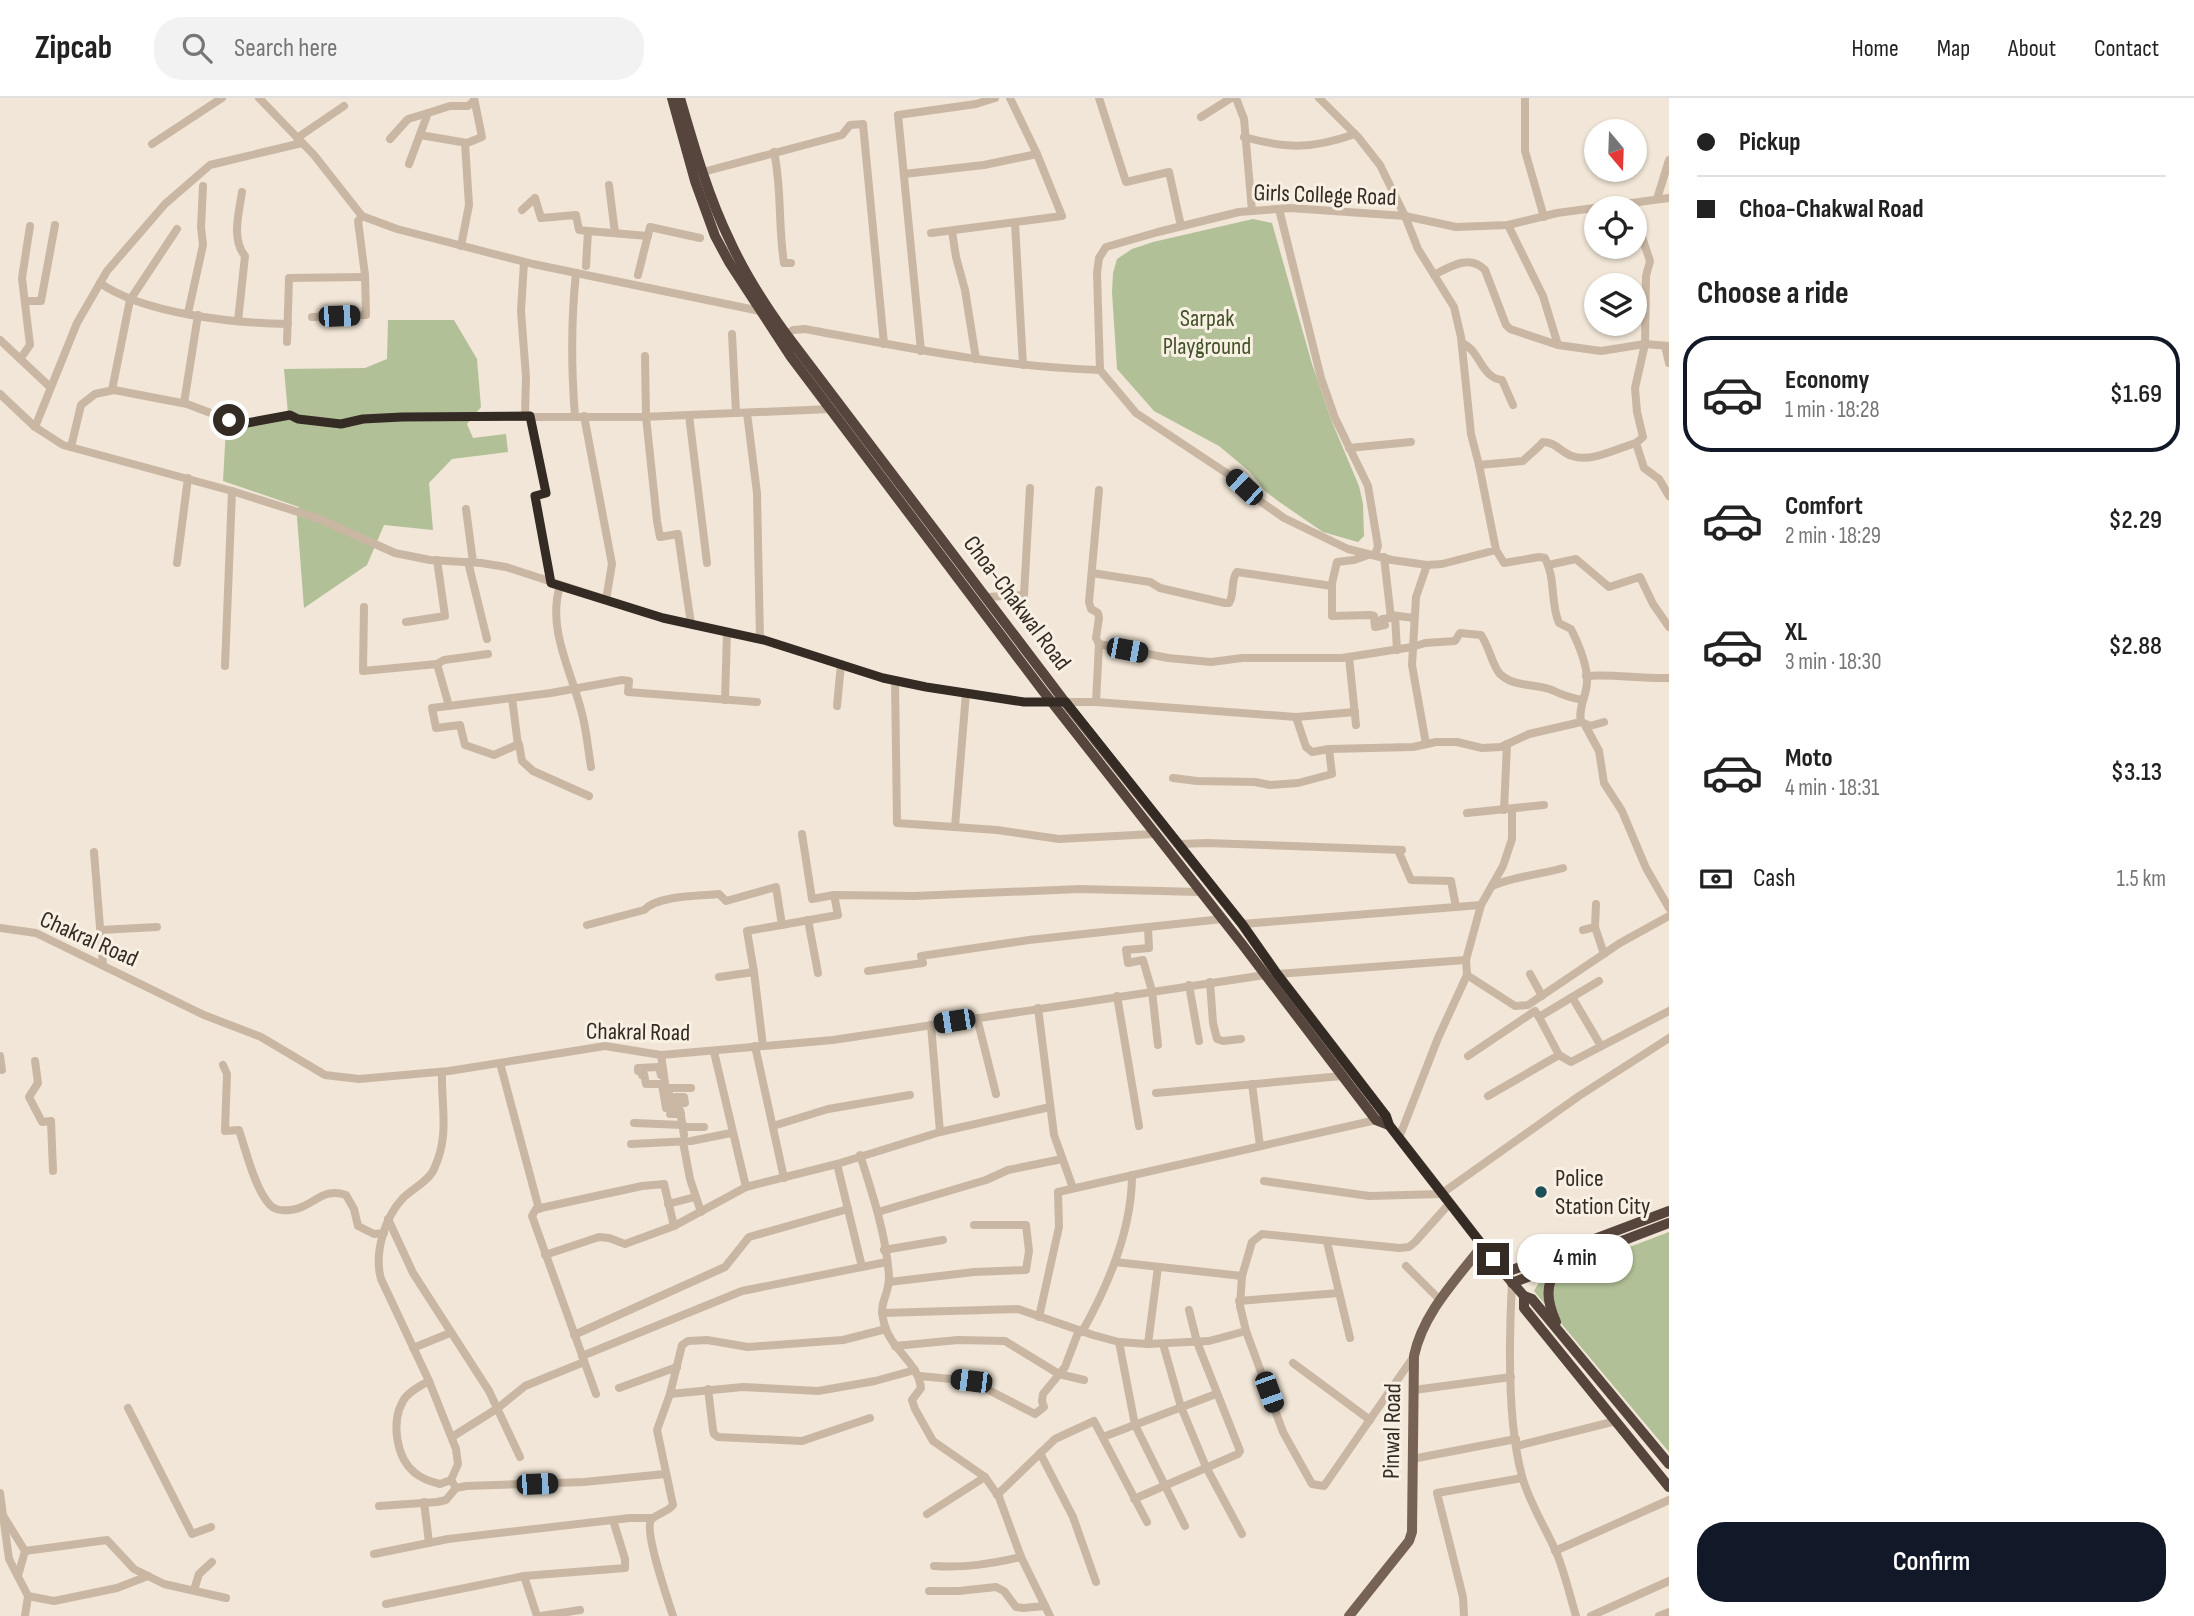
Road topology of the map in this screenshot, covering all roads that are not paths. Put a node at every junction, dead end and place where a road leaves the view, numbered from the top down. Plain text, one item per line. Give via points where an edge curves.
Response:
1 (222, 98) edge
2 (258, 98) edge
3 (672, 98) edge
4 (680, 98) edge
5 (995, 98) edge
6 (1010, 98) edge
7 (1099, 98) edge
8 (1234, 98) edge
9 (1320, 98) edge
10 (1525, 98) edge
11 (474, 99) edge
12 (344, 106) dead end
13 (428, 113) junction
14 (1201, 117) dead end
15 (1355, 134) junction
16 (420, 135) junction
17 (1244, 137) junction
18 (390, 139) dead end
19 (300, 140) junction
20 (465, 143) junction
21 (152, 144) dead end
22 (774, 152) junction
23 (1037, 154) junction
24 (1669, 160) edge
25 (409, 164) dead end
26 (703, 172) junction
27 (904, 174) junction
28 (608, 185) dead end
29 (203, 186) dead end
30 (242, 192) dead end
31 (1669, 198) edge
32 (1657, 199) junction
33 (1647, 203) edge
34 (1279, 209) junction
35 (522, 210) dead end
36 (1252, 211) junction
37 (1584, 212) edge
38 (362, 216) junction
39 (1405, 216) junction
40 (1544, 216) junction
41 (1015, 223) junction
42 (55, 225) dead end
43 (1508, 225) junction
44 (30, 226) dead end
45 (1181, 226) junction
46 (177, 229) dead end
47 (588, 231) junction
48 (952, 231) junction
49 (615, 233) junction
50 (931, 233) dead end
51 (648, 236) junction
52 (700, 239) dead end
53 (461, 246) junction
54 (1647, 252) edge
55 (524, 262) junction
56 (791, 263) dead end
57 (586, 266) dead end
58 (576, 273) junction
59 (638, 275) dead end
60 (1434, 275) junction
61 (365, 277) junction
62 (100, 283) junction
63 (130, 300) junction
64 (25, 301) junction
65 (760, 311) junction
66 (188, 313) junction
67 (198, 315) junction
68 (312, 317) dead end
69 (238, 321) junction
70 (288, 324) junction
71 (732, 334) dead end
72 (783, 336) junction
73 (0, 340) edge
74 (287, 342) dead end
75 (1462, 343) junction
76 (884, 344) junction
77 (1645, 344) junction
78 (1558, 345) junction
79 (1667, 346) edge
80 (921, 351) junction
81 (645, 356) dead end
82 (20, 359) junction
83 (976, 359) junction
84 (1669, 363) edge
85 (1023, 365) junction
86 (1100, 370) junction
87 (50, 387) junction
88 (112, 390) junction
89 (0, 394) edge
90 (184, 403) junction
91 (1513, 405) dead end
92 (830, 409) junction
93 (736, 413) junction
94 (747, 413) junction
95 (689, 415) junction
96 (527, 416) junction
97 (580, 416) junction
98 (646, 417) junction
99 (36, 427) junction
100 (1411, 442) dead end
101 (1636, 443) junction
102 (71, 447) junction
103 (1349, 448) junction
104 (1479, 465) junction
105 (188, 478) junction
106 (1030, 488) dead end
107 (232, 491) junction
108 (1100, 491) dead end
109 (1669, 496) edge
110 (467, 509) dead end
111 (1496, 550) junction
112 (1376, 556) junction
113 (437, 560) junction
114 (470, 562) junction
115 (177, 563) dead end
116 (707, 563) dead end
117 (1427, 565) junction
118 (1548, 565) junction
119 (1092, 573) junction
120 (556, 584) junction
121 (1332, 586) junction
122 (987, 597) junction
123 (606, 600) junction
124 (364, 607) dead end
125 (1393, 616) junction
126 (1414, 618) junction
127 (406, 622) dead end
128 (691, 624) junction
129 (1669, 627) edge
130 (727, 632) junction
131 (487, 639) dead end
132 (760, 639) junction
133 (1100, 644) junction
134 (1412, 648) junction
135 (1397, 650) junction
136 (488, 654) dead end
137 (1349, 657) junction
138 (437, 664) junction
139 (841, 664) junction
140 (225, 666) dead end
141 (1586, 676) junction
142 (1669, 679) edge
143 (895, 680) junction
144 (575, 688) junction
145 (966, 693) junction
146 (512, 698) junction
147 (724, 700) junction
148 (1583, 700) junction
149 (1051, 701) junction
150 (757, 702) dead end
151 (1066, 702) junction
152 (1096, 702) junction
153 (449, 706) junction
154 (837, 706) dead end
155 (1355, 712) junction
156 (1296, 717) junction
157 (1604, 722) dead end
158 (1583, 724) junction
159 (1356, 725) dead end
160 (1426, 744) junction
161 (1507, 744) junction
162 (518, 745) junction
163 (1329, 749) junction
164 (591, 766) dead end
165 (1173, 778) dead end
166 (590, 796) dead end
167 (1544, 804) dead end
168 (1508, 810) junction
169 (1467, 813) dead end
170 (955, 827) junction
171 (802, 834) dead end
172 (1154, 834) junction
173 (1179, 844) junction
174 (94, 852) dead end
175 (1563, 868) dead end
176 (1492, 886) junction
177 (1200, 892) junction
178 (834, 895) junction
179 (1596, 904) dead end
180 (1481, 905) junction
181 (1456, 907) junction
182 (1669, 908) edge
183 (1669, 915) edge
184 (1222, 919) junction
185 (808, 920) junction
186 (1242, 924) junction
187 (586, 925) dead end
188 (782, 925) junction
189 (157, 927) dead end
190 (1595, 927) junction
191 (0, 928) edge
192 (1148, 928) junction
193 (100, 930) junction
194 (1583, 930) dead end
195 (1604, 954) junction
196 (1466, 960) junction
197 (103, 965) junction
198 (868, 971) dead end
199 (754, 972) junction
200 (818, 973) dead end
201 (1271, 974) junction
202 (1530, 974) dead end
203 (1467, 975) junction
204 (719, 976) dead end
205 (1599, 981) dead end
206 (1210, 982) junction
207 (1189, 985) junction
208 (1152, 991) junction
209 (1117, 996) junction
210 (1542, 996) junction
211 (1572, 997) junction
212 (1038, 1008) junction
213 (1669, 1011) edge
214 (1539, 1017) junction
215 (977, 1018) junction
216 (931, 1025) junction
217 (1669, 1038) edge
218 (1241, 1039) dead end
219 (1199, 1041) dead end
220 (1158, 1045) dead end
221 (759, 1046) junction
222 (1601, 1046) junction
223 (714, 1052) junction
224 (662, 1055) junction
225 (1559, 1055) junction
226 (0, 1056) edge
227 (1468, 1056) dead end
228 (34, 1061) dead end
229 (500, 1063) junction
230 (223, 1065) dead end
231 (2, 1070) dead end
232 (442, 1072) junction
233 (1342, 1076) junction
234 (662, 1080) dead end
235 (1252, 1084) junction
236 (691, 1088) dead end
237 (1156, 1093) dead end
238 (996, 1094) dead end
239 (910, 1095) dead end
240 (1488, 1096) dead end
241 (676, 1097) dead end
242 (1050, 1107) junction
243 (669, 1110) junction
244 (1376, 1121) junction
245 (634, 1123) dead end
246 (1389, 1125) junction
247 (774, 1126) junction
248 (1139, 1126) dead end
249 (704, 1127) dead end
250 (683, 1132) junction
251 (940, 1132) junction
252 (731, 1133) junction
253 (1399, 1138) junction
254 (631, 1144) dead end
255 (1259, 1146) junction
256 (860, 1155) junction
257 (1062, 1159) junction
258 (837, 1164) junction
259 (53, 1171) dead end
260 (1132, 1175) junction
261 (784, 1178) junction
262 (1264, 1181) dead end
263 (746, 1187) junction
264 (1073, 1188) junction
265 (1441, 1194) junction
266 (695, 1197) junction
267 (668, 1204) junction
268 (1449, 1204) junction
269 (539, 1209) junction
270 (848, 1209) junction
271 (1669, 1211) edge
272 (701, 1212) junction
273 (878, 1212) junction
274 (388, 1219) junction
275 (1669, 1223) edge
276 (974, 1225) dead end
277 (674, 1226) junction
278 (384, 1233) junction
279 (943, 1240) dead end
280 (1327, 1242) junction
281 (1482, 1246) junction
282 (884, 1250) junction
283 (545, 1255) junction
284 (887, 1262) junction
285 (1115, 1262) junction
286 (1561, 1264) junction
287 (1406, 1266) dead end
288 (862, 1267) junction
289 (1158, 1267) junction
290 (1504, 1273) junction
291 (1242, 1276) junction
292 (889, 1282) junction
293 (1512, 1283) junction
294 (1339, 1293) junction
295 (1524, 1296) junction
296 (1440, 1300) junction
297 (1239, 1301) junction
298 (1189, 1310) dead end
299 (882, 1314) junction
300 (1039, 1317) junction
301 (886, 1329) junction
302 (1081, 1331) junction
303 (1246, 1331) junction
304 (450, 1334) junction
305 (574, 1335) junction
306 (1350, 1338) dead end
307 (1119, 1342) junction
308 (1197, 1342) junction
309 (1568, 1342) junction
310 (1148, 1344) junction
311 (1163, 1344) junction
312 (895, 1346) junction
313 (414, 1348) junction
314 (1414, 1356) junction
315 (583, 1359) junction
316 (1293, 1363) dead end
317 (677, 1367) junction
318 (917, 1373) junction
319 (1059, 1374) junction
320 (1511, 1377) junction
321 (1084, 1380) dead end
322 (429, 1381) junction
323 (619, 1388) dead end
324 (708, 1389) junction
325 (1414, 1390) junction
326 (596, 1394) dead end
327 (670, 1394) junction
328 (1216, 1394) junction
329 (1181, 1407) junction
330 (128, 1408) dead end
331 (498, 1408) junction
332 (870, 1418) dead end
333 (1370, 1420) junction
334 (1616, 1421) junction
335 (1135, 1424) junction
336 (452, 1437) junction
337 (1103, 1437) junction
338 (1516, 1443) junction
339 (1040, 1453) junction
340 (520, 1457) dead end
341 (1412, 1459) junction
342 (1669, 1464) edge
343 (1206, 1467) junction
344 (666, 1474) junction
345 (985, 1478) junction
346 (1522, 1478) junction
347 (451, 1480) junction
348 (1165, 1487) junction
349 (1669, 1487) edge
350 (456, 1488) junction
351 (0, 1493) edge
352 (997, 1495) junction
353 (1134, 1500) junction
354 (1669, 1500) edge
355 (424, 1502) junction
356 (379, 1506) dead end
357 (927, 1514) dead end
358 (4, 1517) junction
359 (652, 1518) junction
360 (613, 1520) junction
361 (1147, 1522) dead end
362 (1185, 1526) dead end
363 (211, 1527) dead end
364 (1242, 1534) dead end
365 (429, 1542) junction
366 (25, 1551) junction
367 (1555, 1551) junction
368 (374, 1554) dead end
369 (1021, 1558) junction
370 (212, 1562) dead end
371 (934, 1566) dead end
372 (18, 1576) junction
373 (148, 1576) junction
374 (524, 1576) junction
375 (1096, 1582) dead end
376 (1668, 1583) edge
377 (194, 1590) junction
378 (929, 1591) dead end
379 (28, 1596) junction
380 (226, 1598) dead end
381 (386, 1604) dead end
382 (1045, 1606) junction
383 (580, 1610) dead end
384 (1669, 1612) edge
385 (25, 1616) edge
386 (539, 1616) edge
387 (673, 1616) edge
388 (1050, 1616) edge
389 (1349, 1616) edge
390 (1464, 1616) edge
391 (1576, 1616) edge
392 (1591, 1616) edge
393 (1659, 1616) edge

1 - 21 street
2 - 19 street
3 - 65 highway via 715,236
4 - 26 highway, Choa-Chakwal Road
5 - 27 street via 898,115
6 - 23 street
7 - 45 street via 1126,182 1169,172
8 - 14 street
8 - 17 street via 1244,119
9 - 15 street
10 - 40 street via 1525,151
11 - 13 street via 468,106
11 - 20 street via 482,137
12 - 19 street
13 - 16 street
13 - 18 street via 408,119
15 - 17 street via 1315,146 1291,147
15 - 39 street via 1380,165
16 - 20 street
16 - 25 street
17 - 36 street
19 - 38 street
19 - 62 street via 210,165 165,204
20 - 53 street via 469,205
22 - 26 street
22 - 56 street via 780,241 785,263
22 - 76 street via 842,135 850,125 863,124
23 - 27 street
23 - 41 street via 1062,216
24 - 32 street
26 - 72 highway, Choa-Chakwal Road via 729,240
27 - 80 street
28 - 49 street
29 - 66 street via 204,245
30 - 69 street via 237,226 238,247 245,256
31 - 32 street, Girls College Road
32 - 33 street, Girls College Road
34 - 36 street, Girls College Road
34 - 39 street, Girls College Road
34 - 103 street via 1321,378
35 - 47 street via 536,198 541,218 576,215 579,230
36 - 45 street, Girls College Road
37 - 40 street, Girls College Road
38 - 53 street
38 - 61 street via 358,221
39 - 43 street, Girls College Road via 1457,227
39 - 60 street
40 - 43 street, Girls College Road
41 - 48 street
41 - 85 street
42 - 64 street via 41,301
43 - 78 street via 1543,296
44 - 64 street via 22,278
45 - 86 street, Girls College Road via 1106,247 1099,258
46 - 63 street
47 - 49 street
47 - 57 street
48 - 50 street
48 - 83 street
49 - 51 street
51 - 52 street via 650,228
51 - 59 street
53 - 55 street
54 - 77 street
55 - 58 street
55 - 96 street
58 - 65 street
58 - 97 street via 571,348
60 - 75 street via 1454,307
60 - 78 street via 1456,263 1479,264 1506,325
61 - 68 street via 366,315
61 - 70 street via 289,278
62 - 63 street
62 - 87 street
63 - 66 street
63 - 88 street
64 - 82 street via 30,345
65 - 72 highway
66 - 67 street
67 - 69 street
67 - 90 street
69 - 70 street
70 - 74 street
71 - 93 street
72 - 76 street via 805,328
72 - 92 highway
72 - 122 highway, Choa-Chakwal Road
73 - 82 street
75 - 91 street via 1471,346 1492,377 1502,380
75 - 104 street via 1468,418
76 - 80 street
77 - 78 street via 1601,351
77 - 79 street
77 - 101 street via 1635,388 1643,437
79 - 84 street
80 - 83 street
81 - 98 street
82 - 87 street
83 - 85 street
85 - 86 street
86 - 112 street via 1136,414 1231,476 1256,499 1348,549
87 - 99 street
88 - 90 street
88 - 102 street via 95,394 81,405
89 - 99 street
90 - 96 street via 247,423 290,415 341,424 402,417
92 - 94 street
92 - 149 highway
93 - 94 street
93 - 95 street
94 - 132 street via 757,493
95 - 98 street
95 - 116 street
96 - 97 street
96 - 120 street via 546,493 535,496
97 - 98 street
97 - 123 street via 612,564
98 - 128 street via 660,537 678,534
99 - 102 street
100 - 103 street
101 - 104 street via 1597,456 1572,457 1543,442 1523,461
101 - 109 street via 1644,468 1660,479
102 - 105 street
103 - 112 street via 1368,486
104 - 111 street
105 - 107 street
105 - 115 street
106 - 122 street via 1024,596
107 - 113 street via 317,518 395,552
107 - 140 street
108 - 119 street
110 - 114 street
111 - 117 street
111 - 118 street via 1504,563 1539,557
112 - 117 street
112 - 121 street via 1337,562
112 - 125 street
113 - 114 street
113 - 127 street via 445,616
114 - 120 street
114 - 131 street
117 - 126 street
118 - 129 street via 1576,559 1609,587 1640,577
118 - 141 street via 1554,611 1559,623 1571,629
119 - 121 street via 1150,582 1224,603 1232,599 1237,572
119 - 133 street via 1089,606 1098,613 1096,638
120 - 123 street
120 - 144 street via 562,649
121 - 125 street via 1332,616 1374,616 1375,627 1385,625 1382,619
122 - 151 highway, Choa-Chakwal Road
123 - 128 street
124 - 138 street via 363,671
125 - 126 street
125 - 135 street
126 - 134 street
128 - 130 street
130 - 132 street
130 - 147 street
132 - 139 street
133 - 137 street via 1210,662
133 - 152 street
134 - 135 street
134 - 148 street via 1455,641 1460,633 1481,635 1498,672 1516,684
134 - 160 street
135 - 137 street
136 - 138 street
137 - 155 street
138 - 153 street
139 - 143 street
139 - 154 street
141 - 142 street
141 - 148 street
143 - 145 street
143 - 170 street via 897,823
144 - 146 street
144 - 147 street via 622,680 629,681 628,692
144 - 164 street
145 - 149 street via 1024,702
145 - 170 street
146 - 153 street
146 - 162 street
147 - 150 street
148 - 158 street
149 - 151 street
149 - 172 highway
151 - 152 street
151 - 173 highway, Choa-Chakwal Road
152 - 156 street
153 - 162 street via 432,708 436,729 460,725 465,745 494,755
155 - 156 street
155 - 159 street
156 - 163 street via 1308,751
157 - 158 street
158 - 161 street via 1529,734
158 - 182 street via 1599,751 1604,783
160 - 161 street via 1457,742 1482,748
160 - 163 street
161 - 168 street
162 - 166 street via 522,761 533,771
163 - 165 street via 1332,774 1298,783
167 - 168 street
168 - 169 street
168 - 176 street via 1512,839
170 - 172 street via 1059,839
171 - 178 street via 812,899
172 - 177 highway
173 - 181 street via 1400,850 1411,880 1451,881
173 - 186 highway, Choa-Chakwal Road
174 - 193 street
175 - 176 street
176 - 180 street
177 - 178 street via 1080,889
177 - 184 highway
178 - 185 street via 838,915
179 - 190 street
180 - 181 street
180 - 196 street
181 - 186 street
183 - 195 street
184 - 192 street
184 - 201 highway
185 - 188 street
185 - 200 street
186 - 201 highway, Choa-Chakwal Road
187 - 188 street via 676,898 719,894 726,901 776,887
188 - 199 street via 747,931
189 - 193 street
190 - 194 street
190 - 195 street
191 - 197 street, Chakral Road via 36,933
192 - 198 street via 921,956 923,964
192 - 208 street via 1149,948 1126,950 1128,963 1143,960
193 - 197 street
195 - 210 street
196 - 201 street, Chakral Road
196 - 203 street
197 - 232 street, Chakral Road via 204,1015 261,1037 325,1075 359,1079
199 - 204 street
199 - 221 street
201 - 206 street, Chakral Road
201 - 233 highway
201 - 246 highway, Choa-Chakwal Road
202 - 210 street
203 - 210 street via 1516,1006
203 - 253 street
205 - 211 street
206 - 207 street, Chakral Road
206 - 218 street via 1217,1039
207 - 208 street, Chakral Road
207 - 219 street
208 - 209 street, Chakral Road
208 - 220 street
209 - 212 street, Chakral Road
209 - 248 street
211 - 214 street
211 - 222 street
212 - 215 street, Chakral Road
212 - 242 street
213 - 222 street
214 - 225 street
214 - 227 street via 1535,1012
215 - 216 street, Chakral Road
215 - 238 street
216 - 221 street, Chakral Road
216 - 251 street
217 - 265 street
221 - 223 street, Chakral Road
221 - 247 street
222 - 225 street via 1571,1062
223 - 224 street, Chakral Road
223 - 252 street
224 - 229 street, Chakral Road via 605,1046
224 - 243 street
225 - 240 street
226 - 231 street
228 - 259 street via 38,1083 29,1097 42,1122 51,1121
229 - 232 street, Chakral Road
229 - 269 street
230 - 278 street via 227,1074 225,1131 239,1130 253,1175 271,1206 290,1211 337,1192 346,1195 358,1226 374,1234
232 - 274 street via 445,1129 439,1156 433,1172
233 - 235 street
233 - 244 highway
234 - 243 street via 659,1067 638,1068 646,1084 662,1084
235 - 237 street
235 - 255 street
236 - 241 street via 668,1088 671,1103 685,1103 684,1097
239 - 247 street via 828,1109
242 - 251 street
242 - 257 street
243 - 250 street via 680,1110
244 - 246 highway
244 - 255 street
245 - 250 street
246 - 253 highway, Choa-Chakwal Road
247 - 261 street
249 - 250 street
250 - 252 street
250 - 254 street
250 - 266 street
251 - 256 street
252 - 263 street
253 - 265 highway, Choa-Chakwal Road
255 - 260 street
256 - 258 street
256 - 273 street
257 - 264 street
257 - 273 street via 1008,1170
258 - 261 street
258 - 270 street
260 - 264 street
260 - 285 street via 1132,1199
261 - 263 street
262 - 265 street via 1369,1196
263 - 272 street
264 - 300 street via 1058,1192 1059,1227
265 - 268 highway, Choa-Chakwal Road
266 - 267 street
266 - 272 street
267 - 269 street via 664,1184
267 - 277 street
268 - 280 street via 1409,1247
268 - 281 highway, Choa-Chakwal Road
269 - 283 street via 532,1216
270 - 288 street
270 - 305 street via 749,1237 725,1267
271 - 290 highway
272 - 277 street
273 - 282 street
274 - 278 street
274 - 304 street via 413,1273
275 - 286 highway
276 - 292 street via 1026,1225 1026,1270
277 - 283 street via 625,1244 599,1237
278 - 313 street via 377,1265
279 - 282 street
280 - 291 street via 1262,1234 1252,1242
280 - 294 street
281 - 290 highway, Choa-Chakwal Road
281 - 296 main road, Pinwal Road
282 - 284 street
283 - 305 street
284 - 288 street
284 - 292 street
285 - 289 street
285 - 302 street
286 - 293 highway
286 - 309 highway via 1550,1280 1547,1296
287 - 296 street
288 - 315 street via 742,1291
289 - 291 street
289 - 310 street
290 - 293 highway, Choa-Chakwal Road
291 - 297 street
292 - 299 street via 880,1305
293 - 295 highway, Choa-Chakwal Road
293 - 320 street
294 - 297 street
294 - 306 street
295 - 309 highway via 1532,1299
295 - 334 highway via 1524,1308
296 - 314 main road, Pinwal Road via 1418,1338
297 - 303 street
298 - 308 street
299 - 300 street via 1018,1309
299 - 301 street
300 - 302 street
301 - 312 street
301 - 317 street via 843,1340 748,1347 688,1341 682,1345
302 - 307 street
302 - 319 street
303 - 308 street
303 - 333 street via 1283,1433 1312,1484 1324,1486
304 - 313 street
304 - 331 street
305 - 315 street
307 - 310 street
307 - 335 street
308 - 311 street
308 - 328 street
309 - 342 highway
310 - 311 street
311 - 329 street
312 - 318 street
312 - 319 street via 958,1339 1005,1341
313 - 322 street
314 - 325 main road, Pinwal Road
314 - 333 street
315 - 326 street
315 - 331 street via 524,1386
316 - 333 street
317 - 323 street
317 - 327 street
318 - 319 street via 971,1381 1035,1413 1044,1407 1043,1394
318 - 324 street via 818,1391
318 - 345 street via 921,1388 912,1400 933,1441
319 - 321 street
320 - 325 street
320 - 338 street
322 - 336 street
322 - 347 street via 404,1401 397,1426 398,1447 416,1475 440,1484
324 - 327 street
324 - 332 street via 718,1437 802,1441
325 - 341 main road, Pinwal Road
327 - 344 street via 657,1430
328 - 329 street
328 - 343 street via 1240,1451
329 - 335 street
329 - 343 street
330 - 363 street via 192,1534
331 - 336 street
331 - 340 street
334 - 338 street
334 - 349 highway
335 - 337 street
335 - 348 street
336 - 347 street via 458,1464
337 - 339 street via 1097,1423 1090,1422 1055,1439
337 - 353 street
338 - 341 street
338 - 346 street
339 - 352 street
339 - 375 street via 1073,1517
341 - 389 main road, Pinwal Road via 1409,1541
343 - 348 street
343 - 364 street
344 - 350 street
344 - 359 street via 673,1505
345 - 352 street
345 - 357 street
346 - 367 street
346 - 390 street via 1437,1493
347 - 350 street
348 - 353 street
348 - 362 street
350 - 355 street via 446,1500
351 - 358 street
352 - 369 street
353 - 361 street
354 - 367 street
355 - 356 street
355 - 365 street
358 - 366 street
358 - 372 street via 9,1559
359 - 360 street
359 - 387 street via 651,1543
360 - 365 street
360 - 374 street via 625,1568
365 - 368 street
366 - 372 street
366 - 373 street via 107,1540 134,1569
367 - 391 street
369 - 371 street via 961,1568
369 - 382 street
370 - 377 street via 199,1574
372 - 379 street
373 - 377 street
373 - 379 street via 117,1588 54,1601
374 - 381 street
374 - 386 street
376 - 392 street
377 - 380 street
378 - 382 street via 996,1587 1016,1607
379 - 385 street
382 - 388 street
383 - 386 street
384 - 393 street

